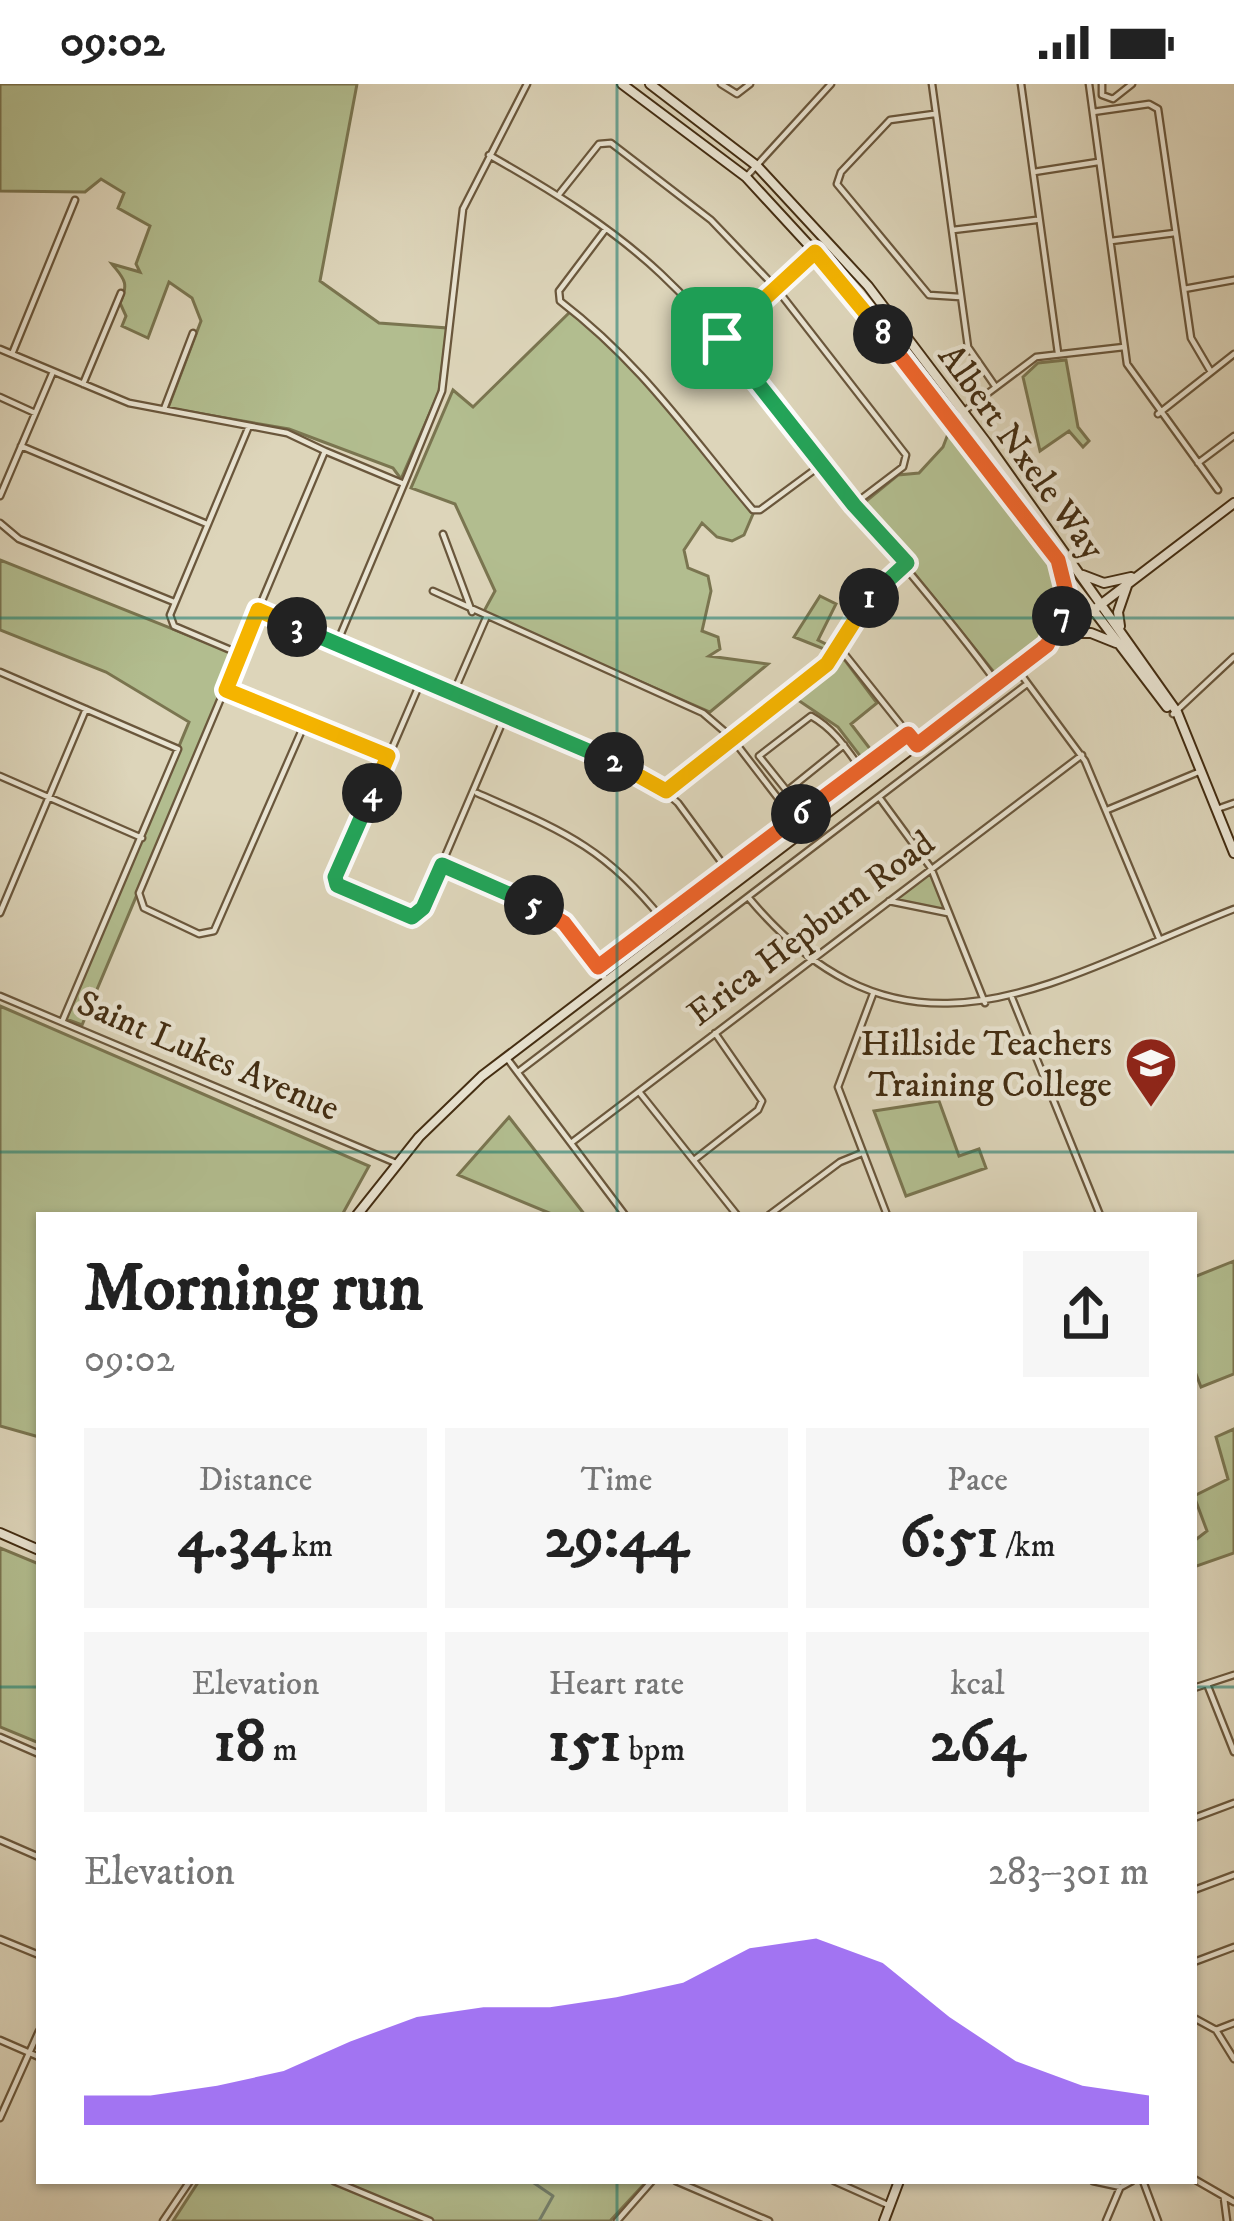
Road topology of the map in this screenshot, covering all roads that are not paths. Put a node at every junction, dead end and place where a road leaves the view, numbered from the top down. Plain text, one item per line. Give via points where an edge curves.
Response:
1 (527, 84) edge
2 (622, 84) edge
3 (650, 84) edge
4 (721, 84) edge
5 (750, 84) edge
6 (831, 84) edge
7 (932, 84) edge
8 (1022, 84) edge
9 (1089, 84) edge
10 (1102, 84) edge
11 (1132, 84) edge
12 (1093, 112) junction
13 (937, 114) junction
14 (489, 154) junction
15 (1098, 162) junction
16 (757, 166) junction
17 (1034, 172) junction
18 (746, 177) junction
19 (559, 194) junction
20 (75, 200) dead end
21 (1039, 220) junction
22 (605, 230) junction
23 (952, 230) junction
24 (1175, 233) junction
25 (1111, 241) junction
26 (815, 252) junction
27 (1234, 280) edge
28 (776, 288) junction
29 (1184, 289) junction
30 (121, 293) dead end
31 (960, 297) junction
32 (193, 333) dead end
33 (722, 338) junction
34 (1124, 347) junction
35 (0, 349) edge
36 (1058, 353) junction
37 (12, 354) junction
38 (1234, 354) edge
39 (53, 372) junction
40 (1211, 372) junction
41 (82, 384) junction
42 (995, 386) junction
43 (0, 398) edge
44 (164, 409) junction
45 (964, 412) junction
46 (35, 413) junction
47 (1159, 413) junction
48 (951, 422) junction
49 (249, 425) junction
50 (1234, 436) edge
51 (21, 446) junction
52 (325, 451) junction
53 (1198, 463) junction
54 (821, 465) junction
55 (404, 484) junction
56 (1219, 490) dead end
57 (0, 496) edge
58 (1234, 503) edge
59 (854, 505) junction
60 (0, 523) edge
61 (207, 524) junction
62 (443, 534) dead end
63 (1058, 560) junction
64 (907, 563) junction
65 (1076, 571) junction
66 (1133, 579) junction
67 (433, 591) dead end
68 (175, 602) junction
69 (1097, 606) junction
70 (258, 610) junction
71 (472, 612) junction
72 (486, 618) junction
73 (1061, 634) junction
74 (1122, 634) junction
75 (337, 643) junction
76 (1047, 645) junction
77 (1122, 647) junction
78 (841, 649) junction
79 (240, 654) junction
80 (1234, 657) edge
81 (1017, 669) junction
82 (0, 672) edge
83 (421, 681) junction
84 (997, 684) junction
85 (1027, 684) junction
86 (226, 690) junction
87 (453, 694) junction
88 (86, 709) junction
89 (1176, 715) junction
90 (505, 716) junction
91 (304, 723) junction
92 (908, 734) junction
93 (731, 737) junction
94 (844, 745) junction
95 (917, 745) junction
96 (1082, 755) junction
97 (388, 756) junction
98 (861, 769) junction
99 (1202, 771) junction
100 (0, 776) edge
101 (666, 791) junction
102 (474, 792) junction
103 (48, 796) junction
104 (879, 797) junction
105 (1234, 803) edge
106 (1217, 809) junction
107 (1106, 810) junction
108 (794, 818) junction
109 (142, 838) junction
110 (1234, 853) edge
111 (442, 865) junction
112 (727, 868) junction
113 (931, 868) junction
114 (736, 882) junction
115 (748, 897) junction
116 (889, 901) junction
117 (1234, 909) edge
118 (0, 913) edge
119 (949, 913) junction
120 (662, 919) junction
121 (1159, 938) junction
122 (811, 962) junction
123 (598, 967) junction
124 (607, 981) junction
125 (873, 994) junction
126 (0, 996) edge
127 (1012, 998) junction
128 (985, 1003) junction
129 (62, 1022) junction
130 (715, 1033) junction
131 (506, 1057) junction
132 (518, 1072) junction
133 (638, 1092) junction
134 (571, 1143) junction
135 (862, 1153) junction
136 (694, 1160) junction
137 (396, 1163) junction
138 (359, 1212) edge
139 (623, 1212) edge
140 (735, 1212) edge
141 (773, 1212) edge
142 (886, 1212) edge
143 (1099, 1212) edge
144 (0, 1533) edge
145 (36, 1549) edge
146 (1234, 1675) edge
147 (1207, 1684) junction
148 (1197, 1687) edge
149 (0, 1738) edge
150 (1234, 1752) edge
151 (36, 1753) edge
152 (1234, 1803) edge
153 (1197, 1817) edge
154 (0, 1840) edge
155 (36, 1856) edge
156 (1234, 1874) edge
157 (1197, 1889) edge
158 (0, 1939) edge
159 (1234, 1946) edge
160 (36, 1954) edge
161 (1197, 1961) edge
162 (1197, 2020) edge
163 (1234, 2023) edge
164 (1216, 2030) junction
165 (36, 2038) edge
166 (0, 2040) edge
167 (29, 2053) junction
168 (36, 2055) edge
169 (1234, 2059) edge
170 (0, 2118) edge
171 (1197, 2181) edge
172 (188, 2184) edge
173 (341, 2184) edge
174 (649, 2184) edge
175 (683, 2184) edge
176 (841, 2184) edge
177 (898, 2184) edge
178 (1106, 2184) edge
179 (1126, 2184) edge
180 (1144, 2184) edge
181 (1120, 2187) junction
182 (1224, 2198) junction
183 (1234, 2202) edge
184 (890, 2206) junction
185 (163, 2221) edge
186 (430, 2221) edge
187 (616, 2221) edge
188 (769, 2221) edge
189 (884, 2221) edge
190 (1106, 2221) edge
191 (1158, 2221) edge
192 (1227, 2221) edge

1 - 14 street
2 - 18 main road, Albert Nxele Way
3 - 16 main road, Albert Nxele Way
4 - 5 street via 737,94
6 - 16 street
7 - 13 street
8 - 17 street
9 - 12 street
10 - 11 street via 1102,95 1113,99
12 - 15 street
12 - 24 street via 1158,109
13 - 23 street
13 - 31 street via 890,120 838,184 929,295
14 - 19 street
14 - 55 street via 461,218 442,391
15 - 17 street
15 - 25 street
16 - 18 street
16 - 45 main road, Albert Nxele Way via 868,286
17 - 21 street
18 - 26 main road, Albert Nxele Way
19 - 22 street
19 - 28 street via 608,142 712,220
20 - 37 street
21 - 23 street
21 - 36 street
22 - 33 street
22 - 54 street via 559,290 560,301 687,422 753,510
23 - 31 street
24 - 25 street
24 - 29 street
25 - 34 street
26 - 28 street
26 - 48 main road, Albert Nxele Way
27 - 29 street
28 - 33 street
28 - 59 street via 906,455
29 - 40 street via 1193,345
30 - 41 street
31 - 42 street via 968,349
32 - 44 street
33 - 54 street
34 - 36 street
34 - 47 street via 1132,378
35 - 37 street
36 - 42 street via 1036,357
37 - 39 street
38 - 40 street
39 - 41 street
39 - 46 street
40 - 47 street
41 - 44 street
42 - 45 street
43 - 46 street
44 - 49 street
45 - 48 street
45 - 65 main road, Albert Nxele Way
46 - 51 street
47 - 53 street
48 - 63 main road, Albert Nxele Way
49 - 52 street
49 - 61 street
50 - 53 street
51 - 57 street
51 - 61 street
52 - 55 street
52 - 70 street
53 - 56 street
54 - 59 street
55 - 75 street
58 - 66 main road
59 - 64 street
60 - 68 street via 19,539
61 - 68 street
62 - 71 street
63 - 69 main road, Albert Nxele Way
63 - 76 main road via 1066,602
64 - 78 street via 863,604
64 - 84 street
65 - 66 main road via 1104,583
65 - 69 main road, Albert Nxele Way
66 - 69 main road
66 - 74 main road via 1118,612
67 - 71 street
68 - 79 street via 174,626
69 - 73 main road
69 - 74 main road, Albert Nxele Way
69 - 77 main road, Albert Nxele Way
70 - 75 street
70 - 79 street
71 - 72 street
72 - 87 street
72 - 93 street via 675,697
73 - 76 main road
73 - 77 main road via 1090,633
74 - 89 main road, Albert Nxele Way
75 - 83 street
76 - 81 main road
77 - 89 main road, Albert Nxele Way
78 - 92 street
78 - 93 street
79 - 86 street
80 - 89 street
81 - 84 main road
81 - 85 street
82 - 88 street
83 - 87 street
83 - 97 street
84 - 95 main road
85 - 96 street
85 - 104 street
86 - 91 street
86 - 91 street via 139,893 144,908 199,934 216,929
87 - 90 street
88 - 103 street
88 - 109 street via 178,749
89 - 99 main road, Albert Nxele Way
90 - 101 street
90 - 102 street
91 - 97 street
92 - 95 street
92 - 98 street
93 - 101 street
93 - 108 street
94 - 94 street via 812,716 759,756 787,791
94 - 98 street
95 - 114 main road
96 - 107 street
96 - 113 street, Erica Hepburn Road
97 - 111 street via 335,881 416,916
98 - 108 street
99 - 106 main road, Albert Nxele Way
99 - 107 street
100 - 103 street
101 - 112 street
102 - 111 street
102 - 120 street via 608,859
103 - 109 street
103 - 118 street
104 - 113 street
104 - 115 street
105 - 106 street
106 - 110 main road, Albert Nxele Way
107 - 121 street
108 - 112 street
109 - 129 street
111 - 123 street via 552,914
112 - 114 street
112 - 120 street
113 - 116 street, Erica Hepburn Road
113 - 119 street
114 - 124 main road
115 - 122 street
115 - 132 street
116 - 119 street
116 - 122 street, Erica Hepburn Road
117 - 121 street
119 - 128 street
120 - 123 street
121 - 127 street
122 - 125 street
122 - 130 street, Erica Hepburn Road
123 - 124 street
124 - 131 main road
125 - 128 street
125 - 135 street via 838,1087
126 - 129 street, Saint Lukes Avenue
127 - 128 street
127 - 143 street
129 - 137 street, Saint Lukes Avenue
130 - 133 street, Erica Hepburn Road
130 - 136 street via 762,1101
131 - 132 street
131 - 137 main road
132 - 134 street
133 - 134 street, Erica Hepburn Road
133 - 136 street
134 - 139 street
135 - 141 street
135 - 142 street
136 - 140 street
137 - 138 main road
144 - 145 main road
146 - 147 street
147 - 148 street
147 - 150 street
149 - 151 street
152 - 153 street
154 - 155 street
156 - 157 street
158 - 160 street
159 - 161 street
162 - 164 street
163 - 164 street
164 - 169 street
165 - 167 street
166 - 167 street
167 - 168 street
167 - 170 street
171 - 182 street
172 - 185 street
173 - 186 street
174 - 187 street
175 - 188 street
176 - 184 street
177 - 184 main road
178 - 181 street
179 - 181 street
180 - 191 street
181 - 190 street
182 - 183 street
182 - 192 street
184 - 189 main road

